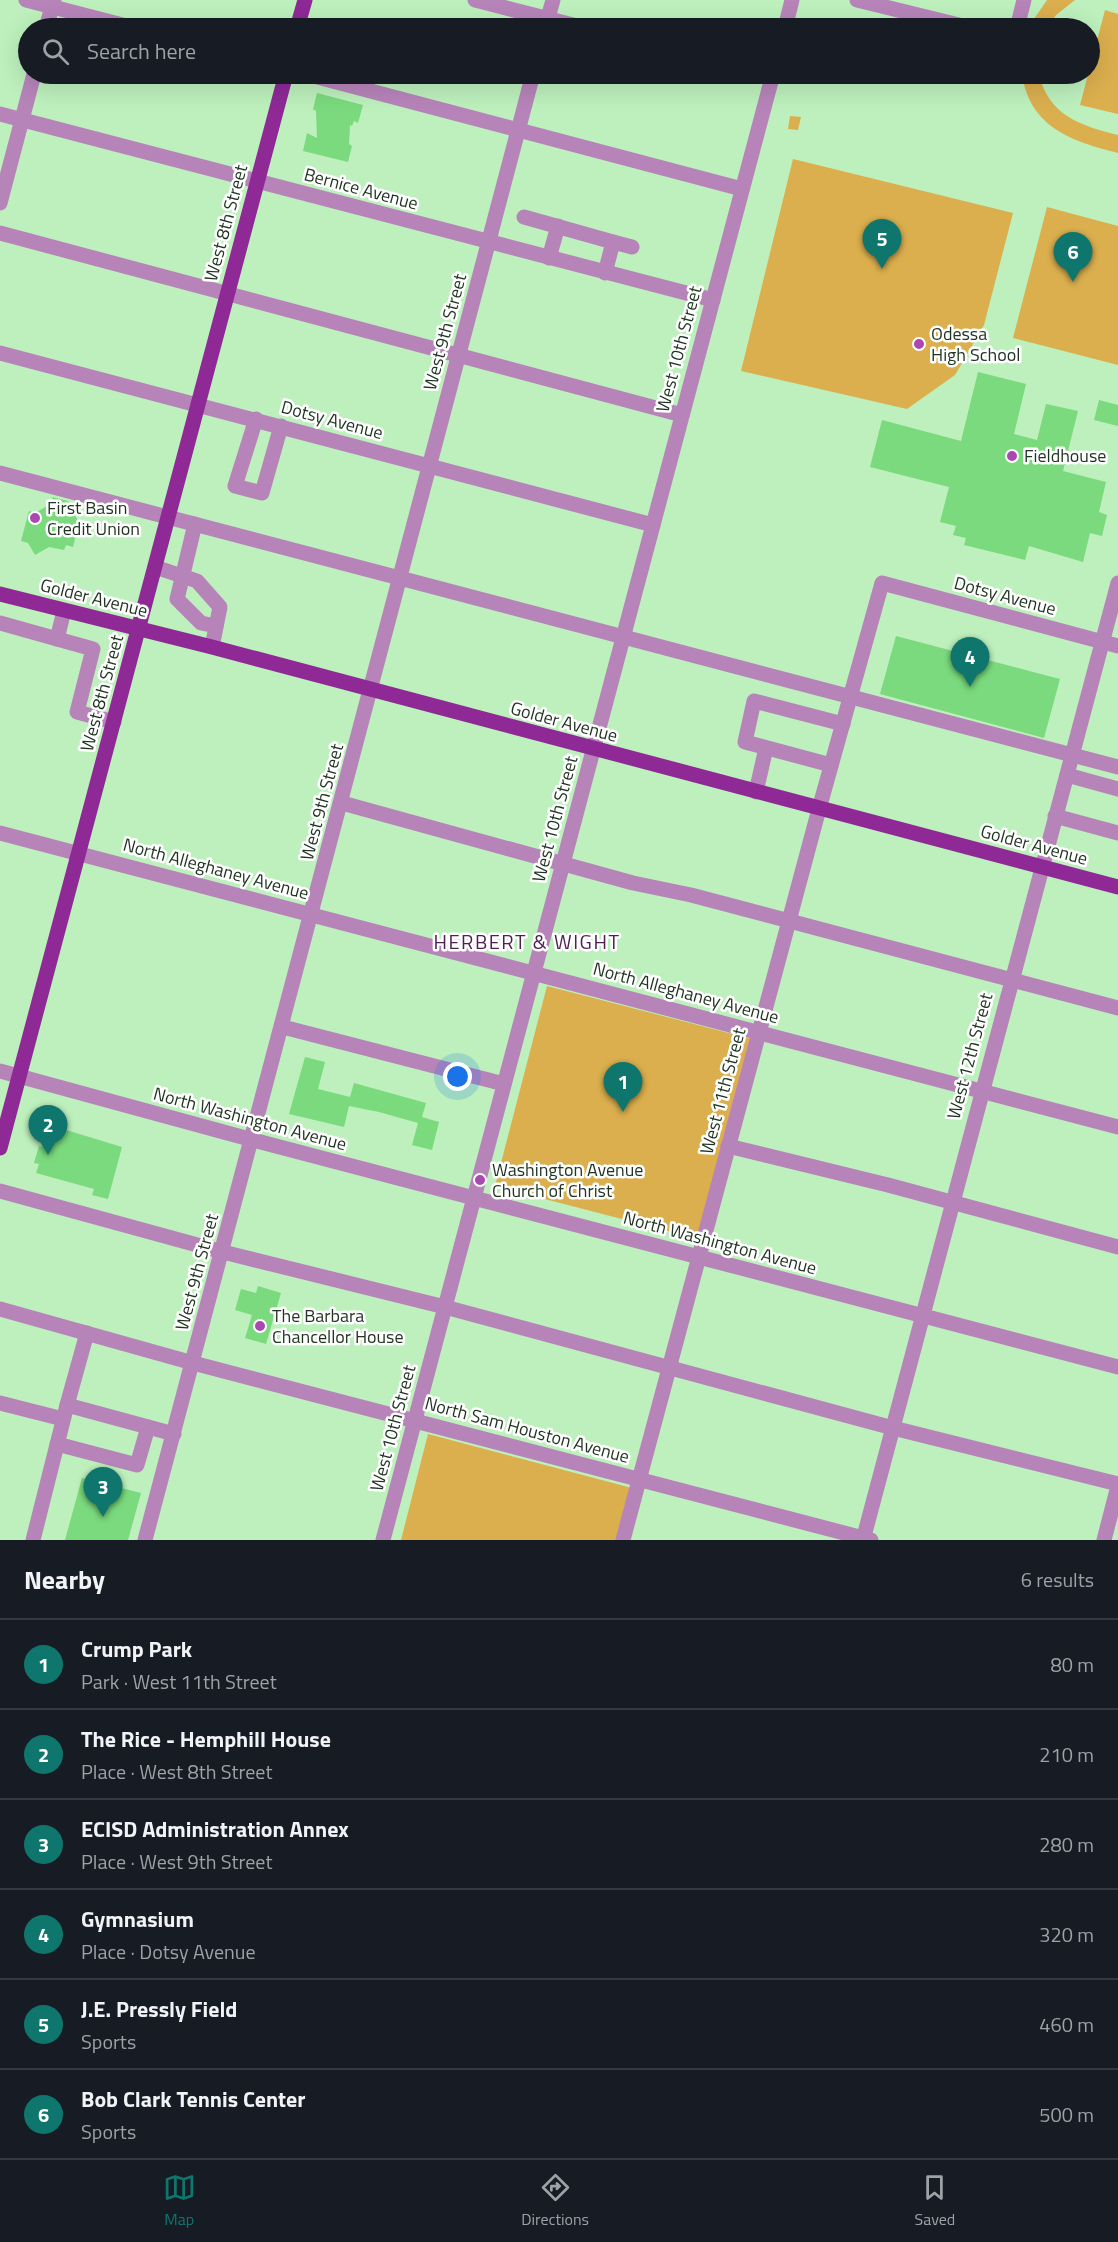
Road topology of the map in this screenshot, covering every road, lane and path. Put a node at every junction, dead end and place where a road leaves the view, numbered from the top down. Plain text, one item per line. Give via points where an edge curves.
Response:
1 (26, 0) edge
2 (305, 0) edge
3 (475, 0) edge
4 (553, 0) edge
5 (792, 0) edge
6 (857, 0) edge
7 (1024, 0) edge
8 (53, 4) edge
9 (100, 18) edge
10 (300, 18) edge
11 (529, 18) edge
12 (548, 18) edge
13 (788, 18) edge
14 (930, 18) edge
15 (1020, 18) edge
16 (31, 84) edge
17 (283, 84) edge
18 (345, 84) edge
19 (531, 84) edge
20 (771, 84) edge
21 (0, 114) edge
22 (22, 120) junction
23 (519, 128) junction
24 (257, 182) junction
25 (742, 189) junction
26 (0, 203) edge
27 (524, 217) dead end
28 (558, 226) junction
29 (0, 233) edge
30 (613, 242) junction
31 (489, 243) junction
32 (632, 247) dead end
33 (549, 258) junction
34 (605, 273) junction
35 (228, 294) junction
36 (713, 300) junction
37 (0, 353) edge
38 (460, 354) junction
39 (198, 405) junction
40 (682, 415) junction
41 (256, 419) junction
42 (280, 426) junction
43 (430, 466) junction
44 (0, 473) edge
45 (169, 517) junction
46 (195, 524) junction
47 (653, 525) junction
48 (155, 567) junction
49 (184, 576) junction
50 (401, 578) junction
51 (882, 583) joint
52 (1118, 583) edge
53 (0, 594) edge
54 (64, 611) junction
55 (0, 623) edge
56 (216, 626) junction
57 (139, 630) junction
58 (624, 636) junction
59 (57, 639) junction
60 (1102, 642) junction
61 (1118, 646) edge
62 (212, 647) junction
63 (371, 691) junction
64 (850, 699) junction
65 (114, 722) junction
66 (843, 724) junction
67 (766, 748) junction
68 (593, 750) junction
69 (1071, 755) junction
70 (831, 765) junction
71 (1118, 767) edge
72 (1067, 775) junction
73 (1118, 789) edge
74 (756, 792) junction
75 (342, 803) junction
76 (819, 809) junction
77 (1055, 816) junction
78 (0, 833) edge
79 (1118, 833) edge
80 (78, 853) junction
81 (563, 863) junction
82 (1040, 867) junction
83 (1118, 887) edge
84 (312, 915) junction
85 (788, 923) junction
86 (534, 973) junction
87 (1010, 980) junction
88 (1118, 1008) edge
89 (283, 1027) junction
90 (759, 1032) junction
91 (0, 1071) edge
92 (19, 1076) junction
93 (504, 1084) junction
94 (981, 1091) junction
95 (1118, 1126) edge
96 (253, 1140) junction
97 (728, 1146) junction
98 (0, 1148) edge
99 (0, 1191) edge
100 (474, 1198) junction
101 (952, 1203) junction
102 (1118, 1247) edge
103 (223, 1252) junction
104 (698, 1257) junction
105 (445, 1307) junction
106 (0, 1309) edge
107 (922, 1316) junction
108 (87, 1333) junction
109 (193, 1363) junction
110 (1118, 1367) edge
111 (669, 1368) junction
112 (0, 1403) edge
113 (65, 1412) junction
114 (415, 1421) junction
115 (148, 1427) junction
116 (892, 1428) junction
117 (174, 1434) junction
118 (57, 1444) junction
119 (639, 1479) junction
120 (1118, 1485) edge
121 (866, 1539) edge
122 (33, 1540) edge
123 (146, 1540) edge
124 (383, 1540) edge
125 (623, 1540) edge
126 (1104, 1540) edge

1 - 8 street
2 - 10 main road
3 - 11 street
4 - 12 street
5 - 13 street
6 - 14 street
7 - 15 street
8 - 9 street
16 - 22 street
17 - 24 main road, West 8th Street
18 - 23 street
19 - 23 street, West 9th Street
20 - 25 street, West 10th Street
21 - 22 street, Bernice Avenue
22 - 24 street, Bernice Avenue
22 - 26 street
23 - 25 street
23 - 31 street, West 9th Street
24 - 31 street, Bernice Avenue
24 - 35 main road, West 8th Street
25 - 36 street, West 10th Street
27 - 28 street
28 - 30 street
28 - 33 street
29 - 35 street
30 - 32 street
30 - 34 street
31 - 33 street, Bernice Avenue
31 - 38 street, West 9th Street
33 - 34 street, Bernice Avenue
34 - 36 street, Bernice Avenue
35 - 38 street
35 - 39 main road, West 8th Street
36 - 40 street, West 10th Street
37 - 39 street, Dotsy Avenue
38 - 40 street
38 - 43 street, West 9th Street
39 - 41 street, Dotsy Avenue
39 - 45 main road, West 8th Street
40 - 47 street, West 10th Street
41 - 42 street, Dotsy Avenue
41 - 42 street via 235,486 262,493
42 - 43 street, Dotsy Avenue
43 - 47 street, Dotsy Avenue
43 - 50 street, West 9th Street
44 - 45 street
45 - 46 street
45 - 48 main road, West 8th Street
46 - 49 street
46 - 50 street
47 - 58 street, West 10th Street
48 - 49 street
48 - 57 main road, West 8th Street
49 - 56 street via 197,581 220,607
49 - 56 street via 177,599 201,623
50 - 58 street
50 - 63 street, West 9th Street
51 - 60 street, Dotsy Avenue
51 - 64 street, West 11th Street
52 - 60 street, West 12th Street
53 - 54 main road, Golder Avenue
54 - 57 main road, Golder Avenue
54 - 59 street
55 - 59 street
56 - 62 street
57 - 62 main road, Golder Avenue
57 - 65 main road, West 8th Street
58 - 64 street
58 - 68 street, West 10th Street
59 - 65 street via 93,649 77,712
60 - 61 street, Dotsy Avenue
60 - 69 street, West 12th Street
62 - 63 main road, Golder Avenue
63 - 68 main road, Golder Avenue
63 - 75 street, West 9th Street
64 - 66 street, West 11th Street
64 - 69 street
65 - 80 main road, West 8th Street
66 - 67 street via 754,701 745,742
66 - 70 street, West 11th Street
67 - 70 street
67 - 74 street
68 - 74 main road, Golder Avenue
68 - 81 street, West 10th Street
69 - 71 street
69 - 72 street, West 12th Street
70 - 76 street, West 11th Street
72 - 73 street
72 - 77 street, West 12th Street
74 - 76 main road, Golder Avenue
75 - 81 street
75 - 84 street, West 9th Street
76 - 82 main road, Golder Avenue
76 - 85 street, West 11th Street
77 - 79 street
77 - 82 street, West 12th Street
78 - 80 street, North Alleghaney Avenue
80 - 84 street, North Alleghaney Avenue
80 - 92 main road, West 8th Street
81 - 85 street
81 - 86 street, West 10th Street
82 - 83 main road, Golder Avenue
82 - 87 street, West 12th Street
84 - 86 street, North Alleghaney Avenue
84 - 89 street, West 9th Street
85 - 87 street
85 - 90 street, West 11th Street
86 - 90 street, North Alleghaney Avenue
86 - 93 street, West 10th Street
87 - 88 street
87 - 94 street, West 12th Street
89 - 93 street
89 - 96 street, West 9th Street
90 - 94 street, North Alleghaney Avenue
90 - 97 street, West 11th Street
91 - 92 street, North Washington Avenue
92 - 96 street, North Washington Avenue
92 - 98 main road, West 8th Street
93 - 100 street, West 10th Street
94 - 95 street, North Alleghaney Avenue
94 - 101 street, West 12th Street
96 - 100 street, North Washington Avenue
96 - 103 street, West 9th Street
97 - 101 street
97 - 104 street, West 11th Street
99 - 103 street
100 - 104 street, North Washington Avenue
100 - 105 street, West 10th Street
101 - 102 street
101 - 107 street, West 12th Street
103 - 105 street
103 - 109 street, West 9th Street
104 - 107 street, North Washington Avenue
104 - 111 street, West 11th Street
105 - 111 street
105 - 114 street, West 10th Street
106 - 108 street, North Sam Houston Avenue
107 - 110 street, North Washington Avenue
107 - 116 street, West 12th Street
108 - 109 street, North Sam Houston Avenue
108 - 113 street
109 - 114 street, North Sam Houston Avenue
109 - 117 street, West 9th Street
111 - 116 street
111 - 119 street, West 11th Street
112 - 113 street
113 - 115 street
113 - 118 street
114 - 119 street, North Sam Houston Avenue
114 - 124 street, West 10th Street
115 - 117 street
115 - 118 street via 137,1466
116 - 120 street
116 - 121 street, West 12th Street
117 - 123 street, West 9th Street
118 - 122 street
119 - 121 street, North Sam Houston Avenue
119 - 125 street, West 11th Street
120 - 126 street

